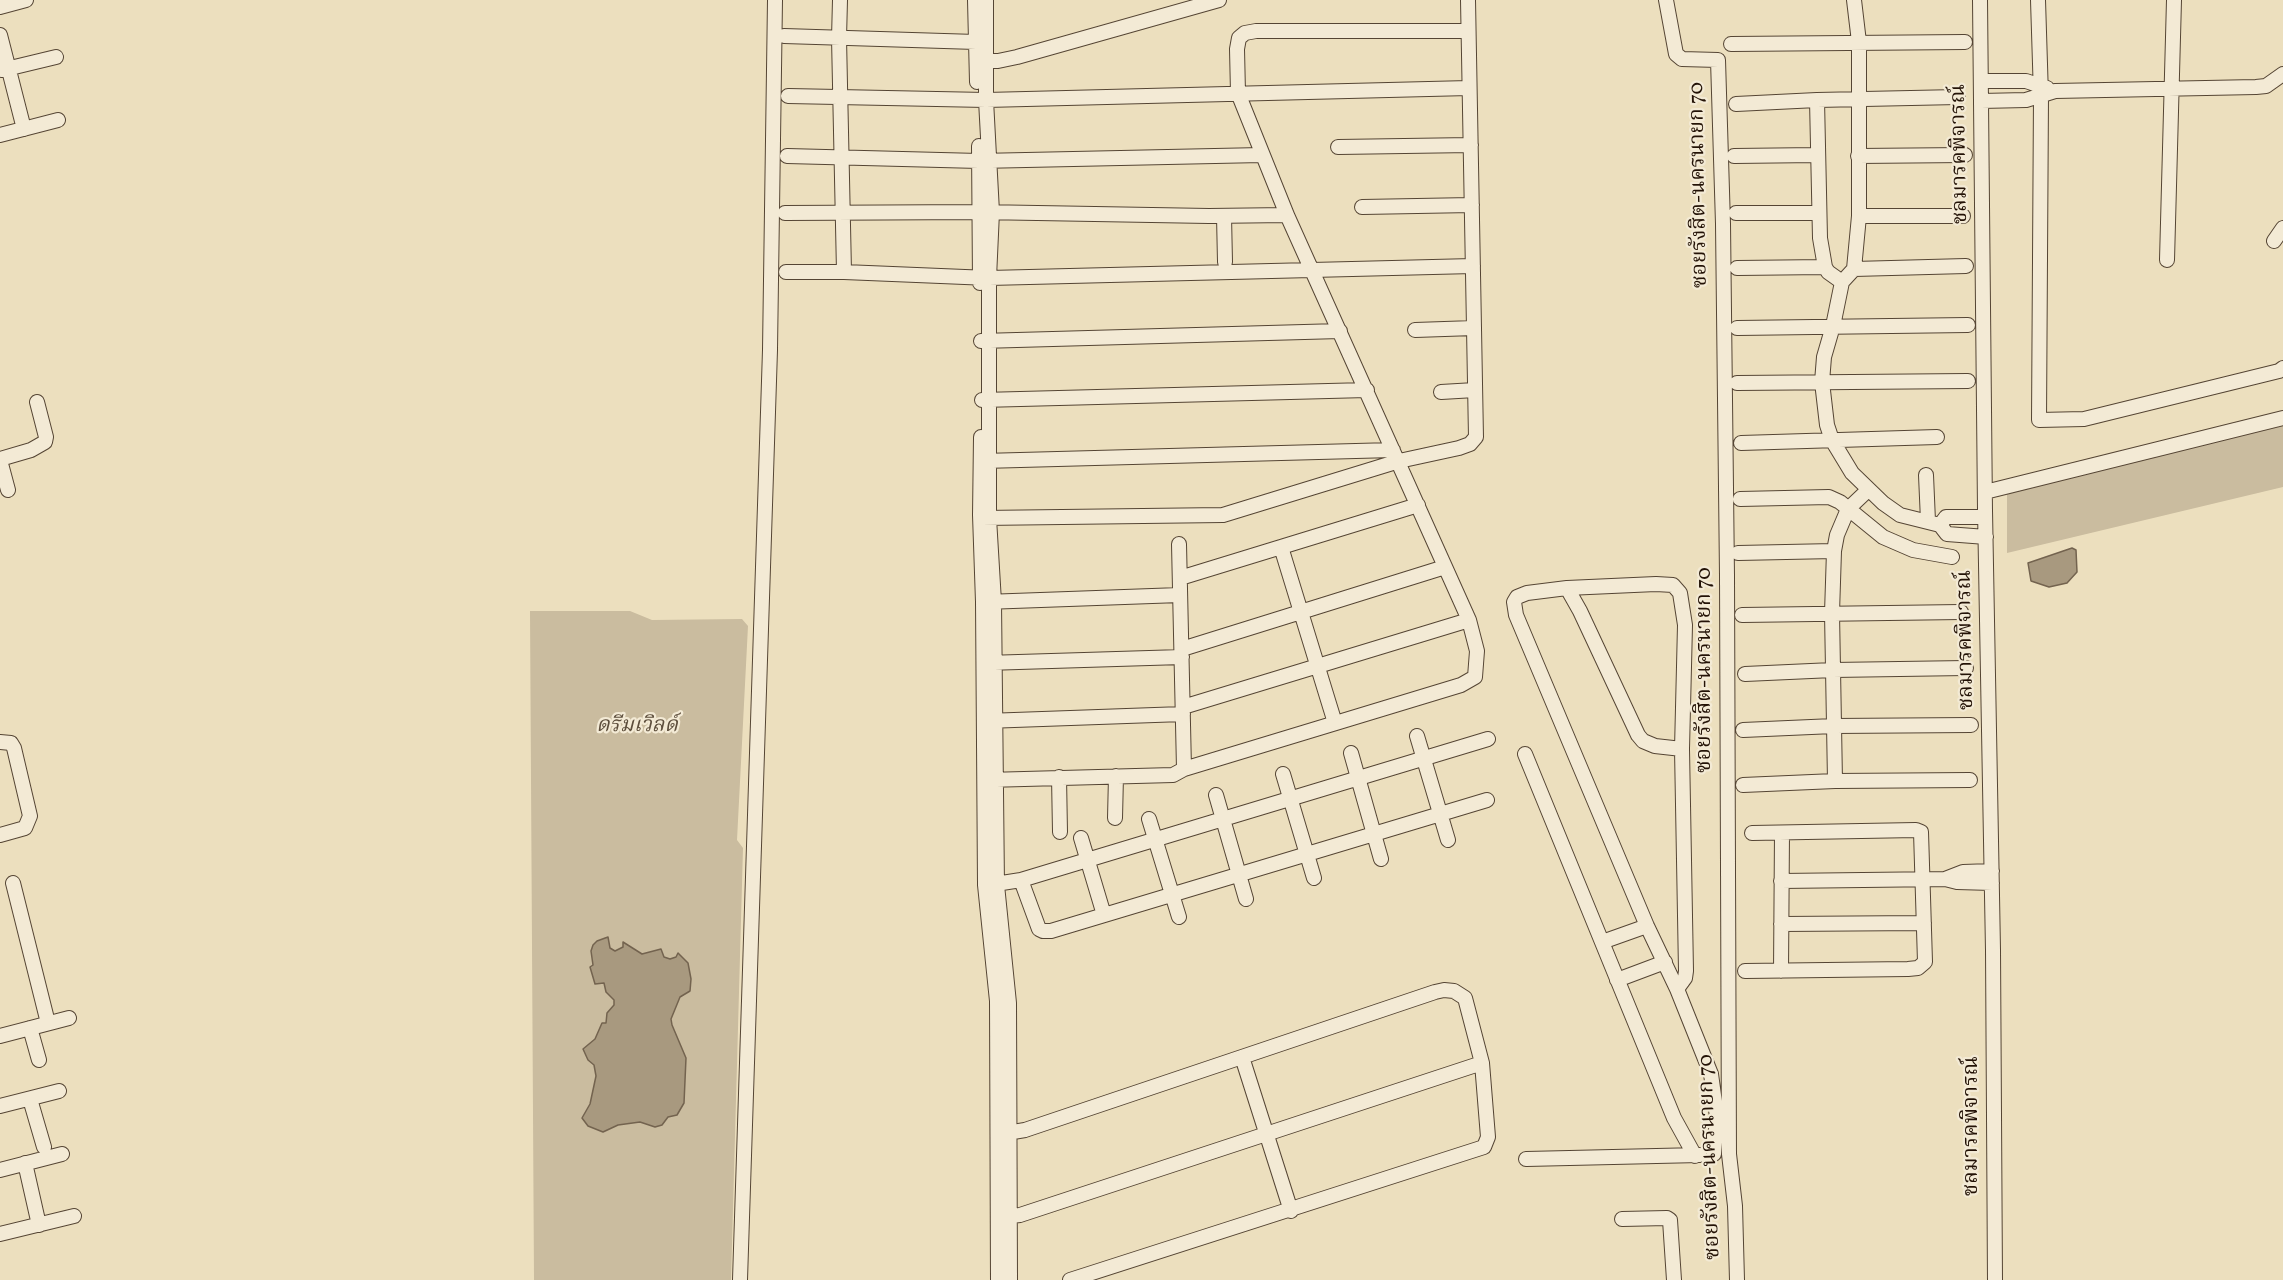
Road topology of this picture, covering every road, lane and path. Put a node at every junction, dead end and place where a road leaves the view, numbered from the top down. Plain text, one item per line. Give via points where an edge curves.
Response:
1 (26, 0) edge
2 (775, 0) edge
3 (840, 0) edge
4 (975, 0) edge
5 (986, 0) edge
6 (1218, 0) edge
7 (1468, 0) edge
8 (1666, 0) edge
9 (1854, 0) edge
10 (1980, 0) edge
11 (2038, 0) edge
12 (2174, 0) edge
13 (0, 7) edge
14 (1468, 31) junction
15 (0, 35) edge
16 (784, 36) dead end
17 (839, 38) junction
18 (976, 42) junction
19 (1858, 42) junction
20 (1965, 42) dead end
21 (1731, 44) dead end
22 (56, 57) dead end
23 (981, 61) junction
24 (4, 69) edge
25 (2283, 74) edge
26 (1981, 81) junction
27 (1469, 88) junction
28 (2170, 88) junction
29 (2040, 91) junction
30 (1238, 93) junction
31 (788, 96) dead end
32 (1958, 97) dead end
33 (841, 98) junction
34 (1858, 99) junction
35 (982, 100) junction
36 (1817, 100) junction
37 (1981, 101) junction
38 (1736, 104) dead end
39 (58, 120) dead end
40 (24, 129) junction
41 (0, 135) edge
42 (1471, 145) junction
43 (1338, 147) dead end
44 (1262, 155) junction
45 (1817, 155) junction
46 (1965, 155) dead end
47 (787, 156) dead end
48 (1734, 156) dead end
49 (1858, 156) junction
50 (842, 158) junction
51 (984, 161) junction
52 (1472, 206) junction
53 (1362, 207) dead end
54 (986, 212) junction
55 (785, 213) dead end
56 (1736, 213) dead end
57 (1819, 213) junction
58 (844, 214) junction
59 (1287, 215) junction
60 (1224, 216) junction
61 (1859, 216) junction
62 (1963, 216) dead end
63 (2283, 228) edge
64 (2274, 242) dead end
65 (2167, 260) dead end
66 (1225, 262) dead end
67 (1473, 266) junction
68 (1966, 266) dead end
69 (1825, 267) junction
70 (1737, 268) dead end
71 (1854, 269) junction
72 (1314, 271) junction
73 (786, 272) dead end
74 (844, 272) junction
75 (984, 278) junction
76 (1842, 282) junction
77 (1968, 325) dead end
78 (1833, 326) junction
79 (1474, 328) junction
80 (1737, 328) dead end
81 (1415, 330) dead end
82 (1340, 331) junction
83 (985, 341) junction
84 (2283, 368) edge
85 (1968, 381) dead end
86 (1822, 382) junction
87 (1737, 383) dead end
88 (1367, 390) junction
89 (1475, 390) junction
90 (1441, 392) dead end
91 (986, 400) junction
92 (37, 402) dead end
93 (2283, 418) edge
94 (1937, 437) dead end
95 (1832, 440) junction
96 (1741, 443) dead end
97 (1396, 456) junction
98 (0, 459) edge
99 (985, 460) junction
100 (1926, 475) dead end
101 (8, 490) dead end
102 (1868, 490) junction
103 (1984, 492) junction
104 (1740, 499) dead end
105 (1418, 505) junction
106 (1848, 509) junction
107 (979, 516) junction
108 (1985, 517) junction
109 (1934, 523) junction
110 (1986, 537) junction
111 (1179, 544) dead end
112 (1281, 547) junction
113 (1834, 551) junction
114 (1738, 553) dead end
115 (1952, 557) dead end
116 (1445, 567) junction
117 (1180, 578) junction
118 (1567, 588) junction
119 (1180, 595) junction
120 (989, 602) junction
121 (1301, 612) junction
122 (1961, 612) dead end
123 (1832, 613) junction
124 (1742, 615) dead end
125 (1468, 620) junction
126 (1182, 653) junction
127 (989, 663) junction
128 (1318, 666) junction
129 (1966, 668) dead end
130 (1833, 670) junction
131 (1745, 674) dead end
132 (1183, 710) junction
133 (990, 721) junction
134 (1335, 723) junction
135 (1971, 724) dead end
136 (1834, 726) junction
137 (1743, 730) dead end
138 (1417, 736) dead end
139 (1488, 739) dead end
140 (0, 742) edge
141 (1682, 749) junction
142 (1351, 753) dead end
143 (1525, 754) dead end
144 (1424, 758) junction
145 (1184, 769) junction
146 (1283, 774) dead end
147 (1116, 776) junction
148 (1059, 777) junction
149 (1357, 778) junction
150 (990, 780) junction
151 (1970, 780) dead end
152 (1835, 781) junction
153 (1743, 785) dead end
154 (1216, 795) dead end
155 (1289, 798) junction
156 (1487, 800) dead end
157 (1441, 814) junction
158 (1114, 818) dead end
159 (1222, 818) junction
160 (1149, 819) dead end
161 (1060, 832) dead end
162 (1752, 833) dead end
163 (1782, 833) junction
164 (1373, 834) junction
165 (0, 835) edge
166 (1081, 838) dead end
167 (1155, 839) junction
168 (1448, 840) dead end
169 (1307, 854) junction
170 (1381, 859) dead end
171 (1087, 860) junction
172 (1239, 874) junction
173 (1992, 877) junction
174 (1314, 878) dead end
175 (1923, 879) junction
176 (1021, 880) junction
177 (1781, 881) junction
178 (13, 883) dead end
179 (991, 885) junction
180 (1172, 894) junction
181 (1246, 899) dead end
182 (1104, 915) junction
183 (1179, 917) dead end
184 (1924, 923) junction
185 (1781, 924) junction
186 (1647, 926) junction
187 (1602, 942) junction
188 (1665, 962) junction
189 (1745, 971) dead end
190 (1780, 971) junction
191 (1617, 980) junction
192 (1677, 988) junction
193 (69, 1018) dead end
194 (48, 1023) junction
195 (30, 1028) junction
196 (0, 1036) edge
197 (1242, 1057) junction
198 (39, 1060) dead end
199 (1482, 1063) junction
200 (59, 1091) dead end
201 (30, 1099) junction
202 (0, 1106) edge
203 (1266, 1133) junction
204 (1002, 1134) junction
205 (44, 1147) dead end
206 (62, 1154) dead end
207 (1714, 1154) junction
208 (1729, 1154) junction
209 (1695, 1156) junction
210 (1526, 1159) dead end
211 (25, 1164) junction
212 (0, 1170) edge
213 (1291, 1210) junction
214 (74, 1216) dead end
215 (1003, 1217) junction
216 (1622, 1219) dead end
217 (39, 1225) junction
218 (0, 1234) edge
219 (740, 1280) edge
220 (998, 1280) edge
221 (1010, 1280) edge
222 (1070, 1280) edge
223 (1674, 1280) edge
224 (1737, 1280) edge
225 (1995, 1280) edge

1 - 13 street
2 - 219 street via 770,361
3 - 17 street
4 - 18 street
5 - 23 street
6 - 23 street via 1017,57
7 - 14 street
8 - 208 street, ซอยรังสิต-นครนายก 70 via 1676,54 1682,59 1718,60 1723,236
9 - 19 street
10 - 26 street, ชลมารคพิจารณ์
11 - 29 street
12 - 28 street
14 - 27 street
14 - 30 street via 1245,33 1239,38 1237,49
15 - 24 street
16 - 17 street
17 - 18 street
17 - 33 street
18 - 23 street
19 - 20 street
19 - 21 street
19 - 34 street
22 - 24 street
23 - 35 street
24 - 40 street
25 - 28 street via 2266,86
26 - 29 street via 2026,81
26 - 37 street, ชลมารคพิจารณ์
27 - 30 street
27 - 42 street
28 - 29 street
28 - 65 street
29 - 37 street via 2026,100
29 - 84 street via 2039,420 2084,419
30 - 35 street
30 - 44 street
31 - 33 street
32 - 34 street
33 - 35 street
33 - 50 street
34 - 36 street
34 - 49 street
35 - 51 street
36 - 38 street
36 - 45 street
37 - 103 street, ชลมารคพิจารณ์
39 - 40 street
40 - 41 street
42 - 43 street
42 - 52 street
44 - 51 street
44 - 59 street
45 - 48 street
45 - 57 street
46 - 49 street
47 - 50 street
49 - 61 street
50 - 51 street
50 - 58 street
51 - 54 street
52 - 53 street
52 - 67 street
54 - 58 street
54 - 60 street
54 - 75 street
55 - 58 street
56 - 57 street
57 - 69 street
58 - 74 street
59 - 60 street
59 - 72 street
60 - 66 street
61 - 62 street
61 - 71 street
63 - 64 street
67 - 72 street
67 - 79 street
68 - 71 street
69 - 70 street
69 - 76 street
71 - 76 street
72 - 75 street
72 - 82 street
73 - 74 street
74 - 75 street
75 - 83 street
76 - 78 street
77 - 78 street
78 - 80 street
78 - 86 street
79 - 81 street
79 - 89 street
82 - 83 street
82 - 88 street
83 - 91 street
85 - 86 street
86 - 87 street
86 - 95 street
88 - 91 street
88 - 97 street
89 - 90 street
89 - 97 street via 1476,437 1470,444
91 - 99 street
92 - 98 street via 45,442
93 - 103 street
94 - 95 street
95 - 96 street
95 - 102 street via 1852,473
97 - 99 street
97 - 105 street
97 - 107 street via 1223,515
98 - 101 street
99 - 107 street
100 - 109 street
102 - 106 street
102 - 109 street via 1900,515
103 - 108 street, ชลมารคพิจารณ์
104 - 106 street via 1829,497
105 - 112 street
105 - 116 street
106 - 113 street
106 - 115 street via 1883,537 1913,550
107 - 120 street
108 - 109 street via 1946,517
108 - 110 street, ชลมารคพิจารณ์
109 - 110 street via 1947,534
110 - 173 street, ชลมารคพิจารณ์
111 - 117 street
112 - 117 street
112 - 121 street
113 - 114 street
113 - 123 street
116 - 121 street
116 - 125 street
117 - 119 street
118 - 141 street via 1638,735 1655,746
118 - 141 street via 1656,584 1673,585 1680,593 1685,626
118 - 186 street via 1516,597 1514,609
119 - 120 street
119 - 126 street
120 - 127 street
121 - 126 street
121 - 128 street
122 - 123 street
123 - 124 street
123 - 130 street
125 - 128 street
125 - 134 street via 1477,651 1476,677
126 - 127 street
126 - 132 street
127 - 133 street
128 - 132 street
128 - 134 street
129 - 130 street
130 - 131 street
130 - 136 street
132 - 133 street
132 - 145 street
133 - 150 street
134 - 145 street
135 - 136 street
136 - 137 street
136 - 152 street
138 - 144 street
139 - 144 street
140 - 165 street via 11,743 14,748 30,816 25,828
141 - 192 street via 1686,970
142 - 149 street
143 - 187 street
144 - 149 street
144 - 157 street
145 - 147 street via 1173,775
146 - 155 street
147 - 148 street
147 - 158 street
148 - 150 street
148 - 161 street
149 - 155 street
149 - 164 street
150 - 179 street
151 - 152 street
152 - 153 street
154 - 159 street
155 - 159 street
155 - 169 street
156 - 157 street
157 - 164 street
157 - 168 street
159 - 167 street
159 - 172 street
160 - 167 street
162 - 163 street
163 - 175 street via 1916,830 1921,832
163 - 177 street
164 - 169 street
164 - 170 street
166 - 171 street
167 - 171 street
167 - 180 street
169 - 172 street
169 - 174 street
171 - 176 street
171 - 182 street
172 - 180 street
172 - 181 street
173 - 175 street via 1957,882
173 - 225 street, ชลมารคพิจารณ์
175 - 177 street
175 - 184 street
176 - 179 street
176 - 182 street via 1038,928 1043,931
177 - 185 street
178 - 194 street
179 - 204 street via 1009,1003
180 - 182 street
180 - 183 street
184 - 185 street
184 - 190 street via 1925,962 1918,968
185 - 190 street
186 - 187 street
186 - 188 street
187 - 191 street
188 - 191 street
188 - 192 street
189 - 190 street
191 - 209 street via 1674,1118
192 - 207 street via 1711,1074 1717,1117
193 - 194 street
194 - 195 street
195 - 196 street
195 - 198 street
197 - 199 street via 1444,990 1465,998
197 - 203 street
197 - 204 street via 1025,1130
199 - 203 street
199 - 213 street via 1488,1137 1484,1147
200 - 201 street
201 - 202 street
201 - 205 street
203 - 213 street
203 - 215 street via 1020,1215
204 - 215 street
206 - 211 street
207 - 208 street
207 - 209 street
208 - 224 street, ซอยรังสิต-นครนายก 70
209 - 210 street
211 - 212 street
211 - 217 street
213 - 222 street
214 - 217 street
215 - 220 street
215 - 221 street
216 - 223 street via 1670,1220
217 - 218 street

